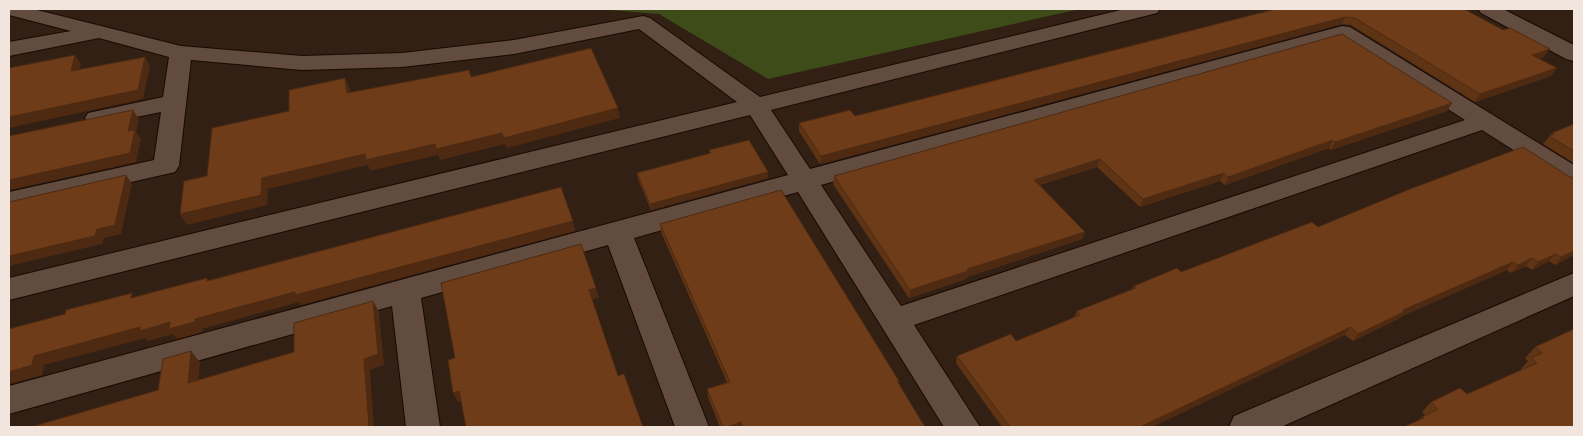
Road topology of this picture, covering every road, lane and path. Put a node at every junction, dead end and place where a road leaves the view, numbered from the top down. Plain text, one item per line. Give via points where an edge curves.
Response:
1 (1150, 9) edge
2 (1488, 9) edge
3 (9, 10) edge
4 (100, 32) junction
5 (9, 49) edge
6 (181, 52) junction
7 (1574, 54) edge
8 (174, 102) junction
9 (755, 104) junction
10 (77, 122) edge
11 (1485, 122) junction
12 (1574, 177) edge
13 (804, 181) junction
14 (9, 201) edge
15 (618, 232) junction
16 (1574, 284) edge
17 (9, 289) edge
18 (405, 292) junction
19 (894, 320) junction
20 (9, 400) edge
21 (423, 427) edge
22 (692, 427) edge
23 (963, 427) edge
24 (1246, 427) edge

1 - 9 street
2 - 7 street
3 - 4 street
4 - 5 street
4 - 6 street
6 - 8 street
6 - 9 street via 302,63 402,60 514,47 643,22
8 - 10 street
8 - 14 street via 166,166
9 - 13 street
9 - 17 street
11 - 12 street
11 - 13 street via 1342,32
11 - 19 street
13 - 15 street
13 - 19 street
15 - 18 street
15 - 22 street
16 - 24 street
18 - 20 street
18 - 21 street
19 - 23 street

